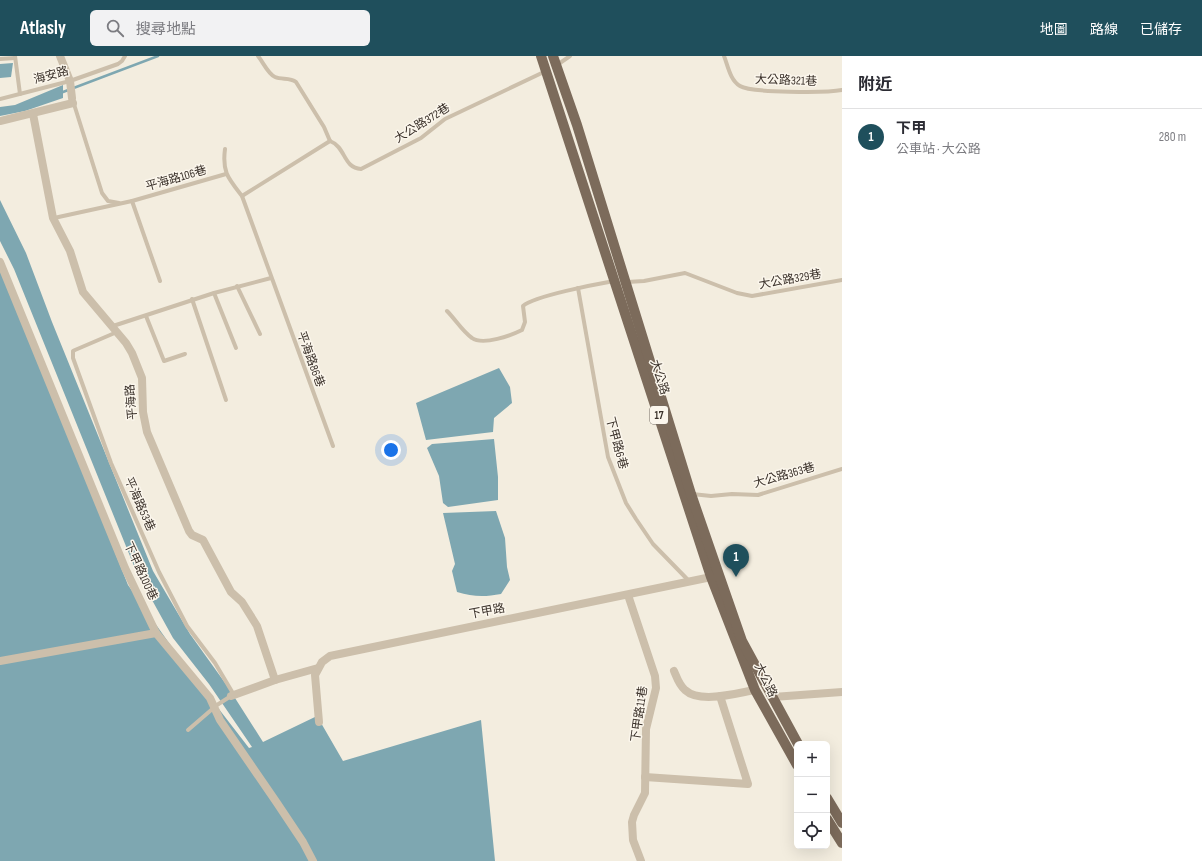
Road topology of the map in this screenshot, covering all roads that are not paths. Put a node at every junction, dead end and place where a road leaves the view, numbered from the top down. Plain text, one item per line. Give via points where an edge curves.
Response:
1 (60, 56) edge
2 (125, 56) edge
3 (258, 56) edge
4 (541, 56) edge
5 (570, 56) edge
6 (724, 56) edge
7 (15, 57) edge
8 (0, 59) edge
9 (555, 61) edge
10 (546, 71) junction
11 (70, 83) junction
12 (842, 90) edge
13 (20, 94) junction
14 (0, 99) edge
15 (73, 101) junction
16 (33, 114) junction
17 (0, 121) edge
18 (330, 141) junction
19 (225, 149) dead end
20 (226, 174) junction
21 (242, 196) junction
22 (132, 201) junction
23 (119, 204) junction
24 (53, 218) junction
25 (0, 262) edge
26 (3, 274) edge
27 (271, 278) junction
28 (842, 280) edge
29 (160, 281) dead end
30 (614, 281) junction
31 (626, 282) junction
32 (237, 286) junction
33 (578, 288) junction
34 (214, 293) junction
35 (192, 299) junction
36 (447, 310) dead end
37 (146, 316) junction
38 (114, 329) junction
39 (260, 334) dead end
40 (236, 348) dead end
41 (185, 354) dead end
42 (226, 400) dead end
43 (333, 446) dead end
44 (842, 469) edge
45 (688, 495) junction
46 (715, 576) junction
47 (689, 581) junction
48 (628, 595) junction
49 (156, 633) junction
50 (0, 661) edge
51 (318, 668) junction
52 (674, 671) dead end
53 (275, 680) junction
54 (756, 690) junction
55 (842, 692) edge
56 (233, 696) junction
57 (720, 696) junction
58 (773, 698) junction
59 (216, 706) junction
60 (319, 722) dead end
61 (188, 730) dead end
62 (796, 741) edge
63 (794, 760) edge
64 (645, 777) junction
65 (830, 803) edge
66 (842, 823) edge
67 (830, 824) edge
68 (842, 843) edge
69 (312, 861) edge
70 (641, 861) edge

1 - 11 street
2 - 11 lane, 海安路 via 118,64
3 - 18 lane via 272,75 296,82
4 - 10 main road, 大公路 / 17
5 - 9 lane
6 - 12 lane, 大公路321巷 via 734,80 744,88 818,92
7 - 8 lane
7 - 13 lane
9 - 10 lane, 大公路372巷
9 - 31 main road, 大公路 / 17
10 - 18 lane, 大公路372巷 via 445,119 421,138 360,169 350,166 339,146
10 - 30 main road, 大公路 / 17
11 - 13 lane, 海安路
11 - 15 street
13 - 14 lane, 海安路
15 - 16 street
15 - 23 lane via 104,198
16 - 17 street
16 - 24 street, 平海路
18 - 21 lane
19 - 20 lane via 223,167
20 - 21 lane, 平海路86巷
20 - 22 lane, 平海路106巷
21 - 27 lane, 平海路86巷
22 - 23 lane, 平海路106巷
22 - 29 lane, 平海路106巷
23 - 24 lane, 平海路106巷
24 - 38 street, 平海路 via 70,251 83,292
25 - 26 street, 下甲路100巷
26 - 49 street, 下甲路100巷 via 125,568
27 - 32 lane
27 - 43 lane, 平海路86巷
28 - 31 lane, 大公路329巷 via 752,296 736,293 685,273
30 - 31 lane, 大公路329巷
30 - 33 lane, 大公路329巷
30 - 45 main road, 大公路 / 17
31 - 45 main road, 大公路 / 17
32 - 34 lane
32 - 39 lane
33 - 36 lane, 大公路329巷 via 526,304 522,311 525,322 522,330 493,340 472,338
33 - 47 lane, 下甲路6巷 via 608,457 626,503 636,519 653,544
34 - 35 lane
34 - 40 lane
35 - 37 lane
35 - 42 lane
37 - 38 lane
37 - 41 lane via 164,362
38 - 53 street, 平海路 via 126,343 140,371 147,432 189,531 202,540 230,592 242,602 257,626
38 - 56 lane, 平海路53巷 via 73,351 73,358 111,463 159,572 187,626 215,663
44 - 45 lane, 大公路363巷 via 758,495
45 - 46 main road, 大公路 / 17
46 - 47 street, 下甲路
46 - 54 main road, 大公路 / 17
46 - 58 main road, 大公路 / 17 via 742,641
47 - 48 street, 下甲路
48 - 51 street, 下甲路 via 339,653 330,656
48 - 64 street, 下甲路11巷 via 655,676 656,688 646,729
49 - 50 street
49 - 59 street, 下甲路100巷
51 - 53 street
51 - 60 street via 315,675
52 - 57 street via 686,692 698,696
53 - 56 street
54 - 57 street
54 - 63 main road, 大公路 / 17
55 - 58 street
56 - 59 lane
57 - 64 street via 748,784
58 - 62 main road, 大公路 / 17
59 - 61 lane
59 - 69 street, 下甲路100巷 via 220,720 303,842
64 - 70 street, 下甲路11巷 via 645,793 632,822 633,840
65 - 66 main road
67 - 68 main road

